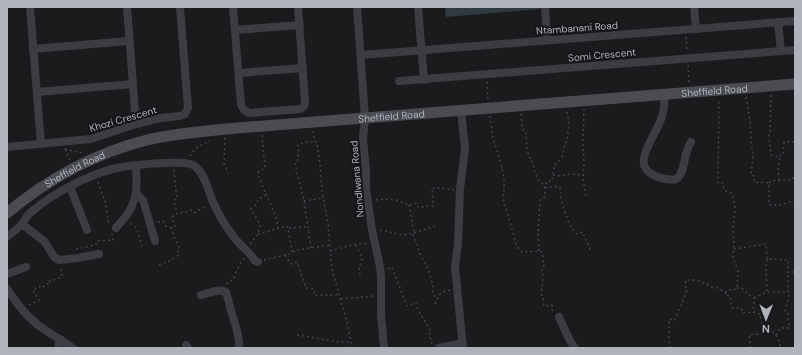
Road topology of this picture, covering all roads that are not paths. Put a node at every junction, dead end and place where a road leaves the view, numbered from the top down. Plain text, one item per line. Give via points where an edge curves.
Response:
1 (30, 7) edge
2 (127, 7) edge
3 (180, 7) edge
4 (233, 7) edge
5 (298, 7) edge
6 (357, 7) edge
7 (418, 7) edge
8 (545, 7) edge
9 (694, 7) edge
10 (795, 21) edge
11 (778, 22) junction
12 (300, 25) junction
13 (696, 28) junction
14 (235, 30) junction
15 (547, 40) junction
16 (129, 41) junction
17 (33, 49) junction
18 (421, 50) junction
19 (795, 50) edge
20 (781, 51) junction
21 (361, 55) junction
22 (303, 68) junction
23 (239, 73) junction
24 (424, 80) junction
25 (400, 81) dead end
26 (133, 84) junction
27 (795, 84) edge
28 (36, 92) junction
29 (664, 95) junction
30 (461, 111) junction
31 (365, 118) junction
32 (136, 124) junction
33 (691, 142) dead end
34 (41, 144) junction
35 (7, 146) edge
36 (136, 166) junction
37 (70, 187) junction
38 (136, 193) junction
39 (7, 213) edge
40 (22, 224) junction
41 (116, 228) road end
42 (87, 230) dead end
43 (7, 236) edge
44 (155, 241) dead end
45 (99, 254) dead end
46 (258, 262) road end
47 (26, 267) dead end
48 (7, 274) edge
49 (7, 289) edge
50 (202, 295) dead end
51 (559, 317) road end
52 (60, 340) junction
53 (463, 346) edge
54 (436, 347) edge
55 (58, 348) edge
56 (73, 348) edge
57 (239, 348) edge
58 (384, 348) edge
59 (575, 348) edge

1 - 17 street
2 - 16 street
3 - 32 street, Khozi Crescent via 187,111 180,116
4 - 14 street
5 - 12 street
6 - 21 street, Nondlwana Road
7 - 18 street
8 - 15 street
9 - 13 street
10 - 11 street, Ntambanani Road
11 - 13 street, Ntambanani Road
11 - 20 street
12 - 14 street
12 - 22 street
13 - 15 street, Ntambanani Road
14 - 23 street
15 - 18 street, Ntambanani Road
16 - 17 street
16 - 26 street
17 - 28 street
18 - 21 street, Ntambanani Road
18 - 24 street
19 - 20 street, Somi Crescent
20 - 24 street, Somi Crescent
21 - 31 street, Nondlwana Road
22 - 23 street
22 - 23 street via 305,103 301,109 249,113 241,105
24 - 25 street, Somi Crescent
26 - 28 street
26 - 32 street
27 - 29 street, Sheffield Road
28 - 34 street
29 - 30 street, Sheffield Road via 489,105
29 - 33 street via 662,117 645,154 644,165 648,172 655,176 678,178
30 - 31 street, Sheffield Road
30 - 53 street via 465,148 455,267
31 - 39 street, Sheffield Road via 186,133 147,140 77,166 43,186
31 - 58 street, Nondlwana Road via 363,145 366,189 380,272
32 - 34 street, Khozi Crescent via 91,139
34 - 35 street, Khozi Crescent
36 - 37 street via 112,170
36 - 38 street
36 - 46 street via 175,163 196,167 226,227
37 - 40 street via 43,202
37 - 42 street
38 - 41 street via 126,216
38 - 44 street via 144,200
40 - 43 street
40 - 45 street via 44,242 59,260
47 - 48 street
49 - 52 street via 20,308
50 - 57 street via 226,292 239,334
51 - 59 street
52 - 55 street
52 - 56 street
53 - 54 street

